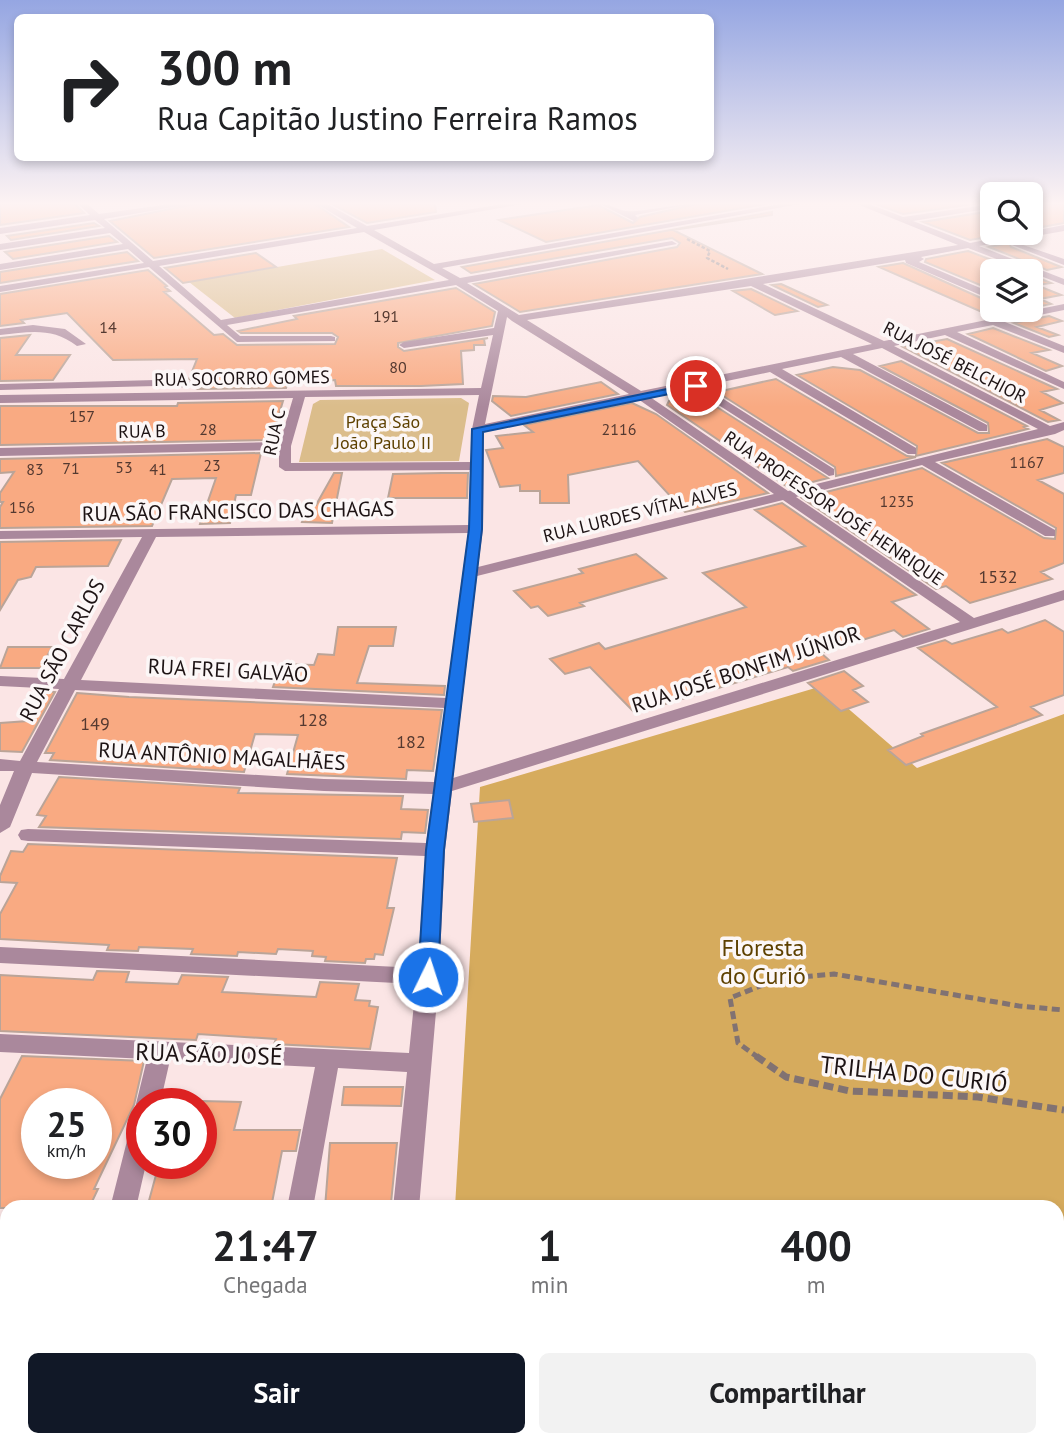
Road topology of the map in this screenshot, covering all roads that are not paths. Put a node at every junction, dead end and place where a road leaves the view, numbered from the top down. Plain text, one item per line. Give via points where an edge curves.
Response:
1 (101, 272) edge
2 (161, 272) edge
3 (440, 272) edge
4 (507, 272) edge
5 (820, 272) edge
6 (933, 272) edge
7 (1036, 272) edge
8 (456, 280) junction
9 (1064, 282) edge
10 (753, 283) junction
11 (1043, 283) edge
12 (0, 289) edge
13 (980, 292) edge
14 (1064, 292) edge
15 (1064, 307) edge
16 (1043, 310) edge
17 (1043, 314) edge
18 (509, 315) junction
19 (1064, 319) edge
20 (988, 322) edge
21 (995, 322) edge
22 (219, 323) junction
23 (498, 331) junction
24 (945, 331) junction
25 (0, 332) edge
26 (331, 339) dead end
27 (81, 344) dead end
28 (404, 345) dead end
29 (884, 345) junction
30 (1064, 350) edge
31 (844, 354) junction
32 (774, 369) junction
33 (203, 385) dead end
34 (696, 386) junction
35 (1064, 386) edge
36 (0, 387) edge
37 (484, 391) junction
38 (300, 395) junction
39 (642, 397) junction
40 (0, 399) edge
41 (1064, 426) edge
42 (983, 428) dead end
43 (478, 429) junction
44 (1048, 430) junction
45 (1064, 438) edge
46 (285, 446) junction
47 (0, 452) edge
48 (917, 455) junction
49 (478, 467) junction
50 (829, 472) dead end
51 (783, 495) junction
52 (476, 529) junction
53 (1050, 533) dead end
54 (0, 534) edge
55 (150, 535) junction
56 (469, 574) junction
57 (1064, 595) edge
58 (970, 622) junction
59 (0, 681) edge
60 (69, 683) junction
61 (453, 703) junction
62 (0, 765) edge
63 (26, 766) junction
64 (442, 788) junction
65 (0, 827) edge
66 (28, 835) dead end
67 (435, 850) junction
68 (0, 955) edge
69 (428, 977) junction
70 (0, 1043) edge
71 (160, 1052) junction
72 (328, 1059) junction
73 (418, 1063) junction
74 (152, 1088) edge
75 (130, 1179) edge
76 (125, 1200) edge
77 (302, 1200) edge
78 (407, 1200) edge

1 - 12 street
2 - 22 street
3 - 8 street, RUA PROFESSOR JOSÉ HENRIQUE
4 - 8 street
5 - 10 street
6 - 13 street
7 - 9 street
8 - 18 street, RUA PROFESSOR JOSÉ HENRIQUE
8 - 22 street
10 - 18 street
10 - 29 street, RUA JOSÉ BELCHIOR
11 - 14 street
15 - 16 street
17 - 19 street
18 - 23 street
18 - 39 street, RUA PROFESSOR JOSÉ HENRIQUE
20 - 24 street
21 - 30 street
22 - 26 street via 237,340 247,342
23 - 28 street
23 - 37 street
24 - 29 street
24 - 35 street
25 - 27 street via 52,328
29 - 31 street
29 - 44 street, RUA JOSÉ BELCHIOR
31 - 32 street
31 - 42 street
32 - 34 street
32 - 48 street
33 - 36 street
34 - 39 street
34 - 50 street
37 - 38 street, RUA SOCORRO GOMES
37 - 43 street
38 - 40 street, RUA SOCORRO GOMES
38 - 46 street, RUA C
39 - 43 street
39 - 51 street, RUA PROFESSOR JOSÉ HENRIQUE
41 - 44 street, RUA LURDES VÍTAL ALVES
43 - 49 street
44 - 45 street, RUA JOSÉ BELCHIOR
44 - 48 street, RUA LURDES VÍTAL ALVES
46 - 47 street, RUA B
46 - 49 street, RUA C via 283,466 292,469
48 - 51 street, RUA LURDES VÍTAL ALVES
48 - 53 street
49 - 52 street
51 - 56 street, RUA LURDES VÍTAL ALVES
51 - 58 street, RUA PROFESSOR JOSÉ HENRIQUE
52 - 55 street, RUA SÃO FRANCISCO DAS CHAGAS
52 - 56 street
54 - 55 street, RUA SÃO FRANCISCO DAS CHAGAS
55 - 60 street, RUA SÃO CARLOS
56 - 61 street
57 - 58 street, RUA JOSÉ BONFIM JÚNIOR
58 - 64 street, RUA JOSÉ BONFIM JÚNIOR
59 - 60 street, RUA FREI GALVÃO
60 - 61 street, RUA FREI GALVÃO
60 - 63 street, RUA SÃO CARLOS
61 - 64 street
62 - 63 street, RUA ANTÔNIO MAGALHÃES
63 - 64 street, RUA ANTÔNIO MAGALHÃES
63 - 65 street, RUA SÃO CARLOS
64 - 67 street
66 - 67 street
67 - 69 street
68 - 69 street
69 - 73 street
70 - 71 street, RUA SÃO JOSÉ
71 - 72 street, RUA SÃO JOSÉ
71 - 74 street
72 - 73 street, RUA SÃO JOSÉ
72 - 77 street
73 - 78 street
75 - 76 street

